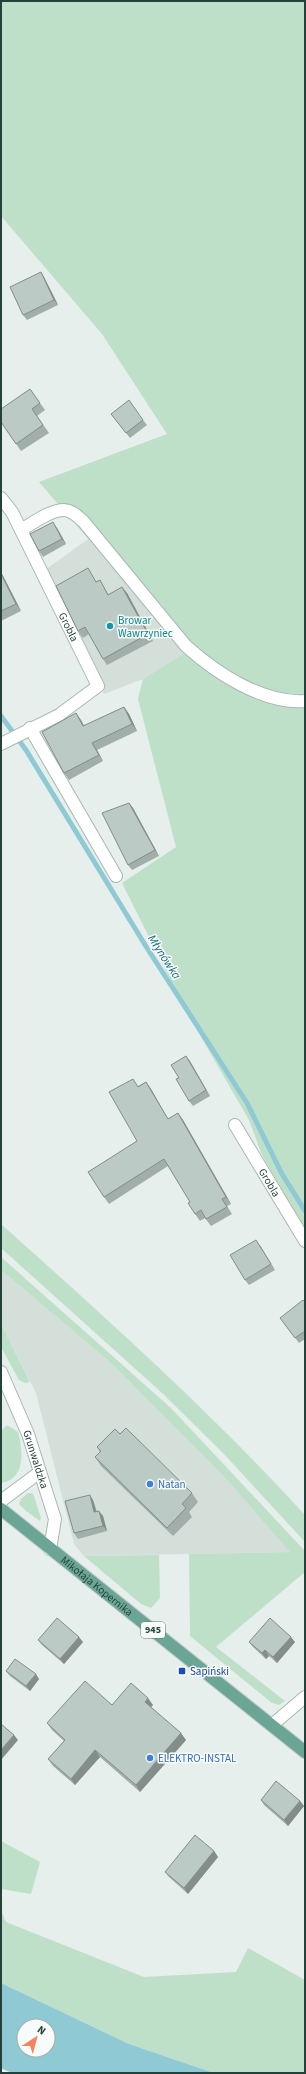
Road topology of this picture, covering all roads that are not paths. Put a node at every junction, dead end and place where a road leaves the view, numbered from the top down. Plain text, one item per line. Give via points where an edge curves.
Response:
1 (1, 498) edge
2 (21, 530) junction
3 (305, 701) edge
4 (30, 728) junction
5 (1, 744) edge
6 (116, 876) dead end
7 (234, 1125) dead end
8 (305, 1241) edge
9 (1, 1372) edge
10 (40, 1472) junction
11 (1, 1501) edge
12 (1, 1509) edge
13 (50, 1549) junction
14 (305, 1697) edge
15 (272, 1725) junction
16 (305, 1752) edge

1 - 2 street, Grobla
2 - 3 street via 48,515 64,510 70,511 83,521 186,646 198,657 226,676 266,695 288,701
2 - 4 street, Grobla via 98,686 59,715
4 - 5 street, Grobla
4 - 6 street
7 - 8 street, Grobla
9 - 10 street, Grunwaldzka via 28,1434
10 - 11 street
10 - 13 street, Grunwaldzka via 55,1519
12 - 13 main road, Mikołaja Kopernika / 945
13 - 15 main road, Mikołaja Kopernika / 945
14 - 15 street
15 - 16 main road, Mikołaja Kopernika / 945

